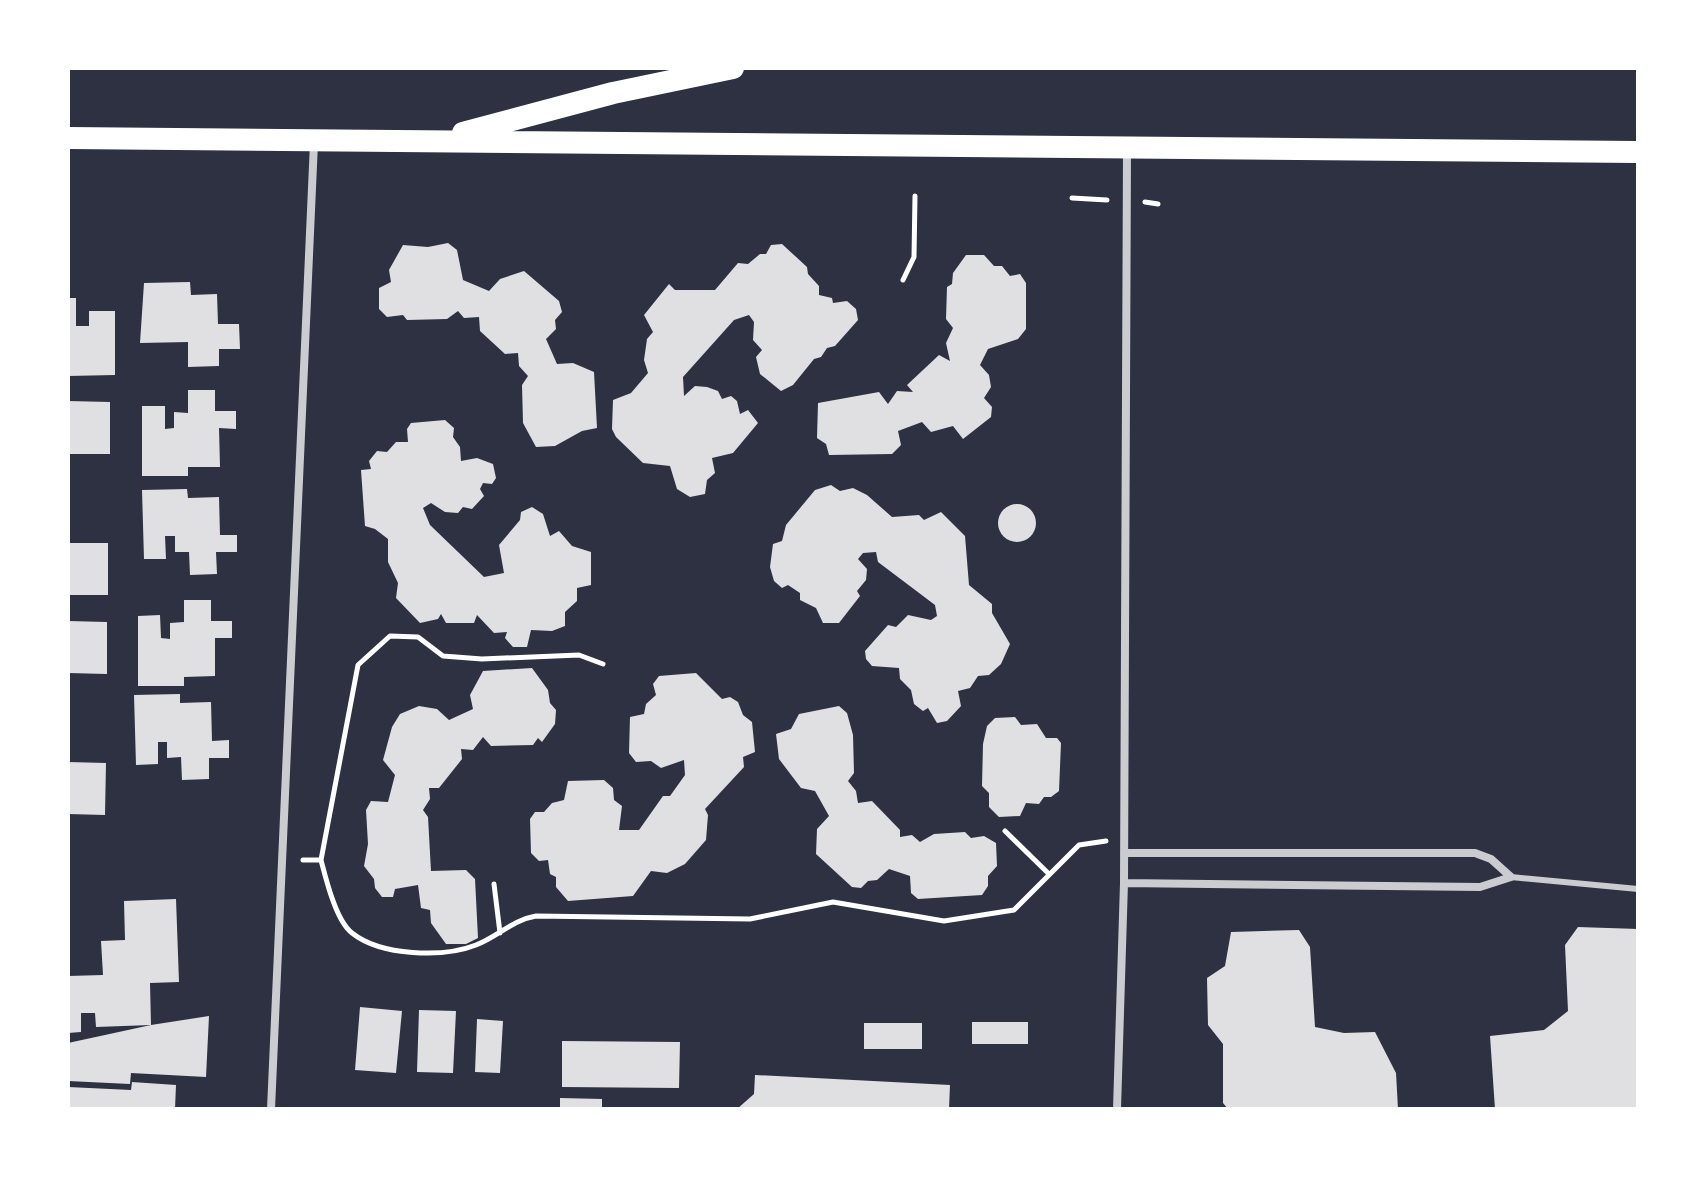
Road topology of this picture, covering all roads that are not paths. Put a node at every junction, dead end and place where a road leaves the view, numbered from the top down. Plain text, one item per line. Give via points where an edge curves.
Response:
1 (733, 68) edge
2 (68, 138) edge
3 (314, 138) junction
4 (435, 141) junction
5 (1127, 148) junction
6 (1638, 152) edge
7 (1124, 853) junction
8 (1511, 877) junction
9 (1124, 883) junction
10 (1638, 889) edge
11 (271, 1109) edge
12 (1117, 1109) edge

1 - 4 highway via 613,93
2 - 3 highway
3 - 4 highway
3 - 11 street
4 - 5 highway
5 - 6 highway
5 - 7 street
7 - 8 street via 1475,853
7 - 9 street
8 - 9 street via 1480,887
8 - 10 lane
9 - 12 street

